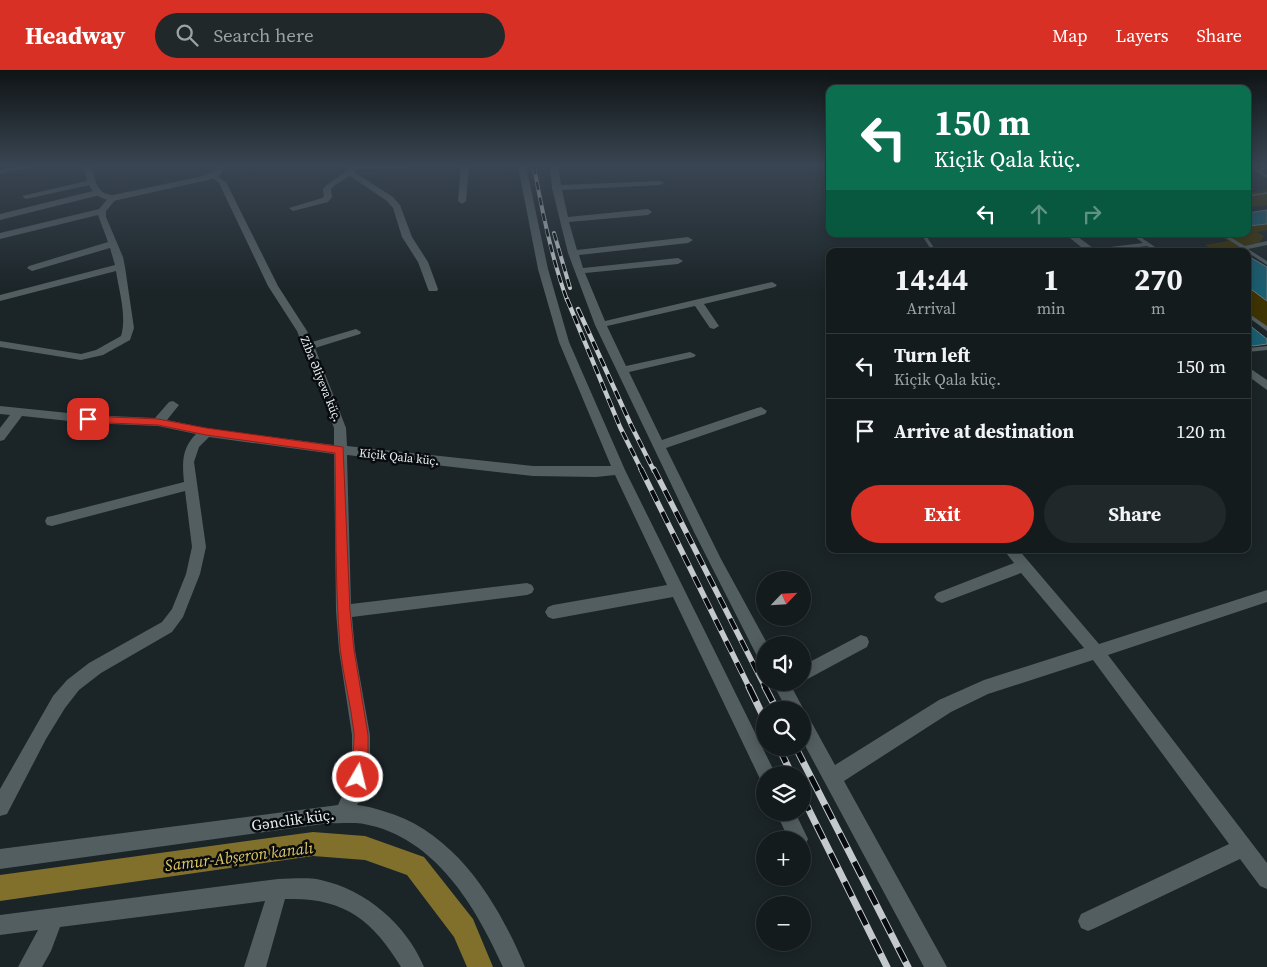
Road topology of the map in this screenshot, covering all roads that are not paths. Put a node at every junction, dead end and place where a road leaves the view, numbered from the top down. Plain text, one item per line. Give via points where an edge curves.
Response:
1 (37, 208) edge
2 (235, 208) edge
3 (397, 208) edge
4 (531, 208) edge
5 (561, 208) edge
6 (102, 210) joint
7 (648, 212) dead end
8 (0, 217) edge
9 (564, 220) junction
10 (0, 236) edge
11 (925, 237) edge
12 (1073, 237) edge
13 (1137, 237) edge
14 (1227, 237) edge
15 (688, 240) dead end
16 (1267, 243) edge
17 (112, 244) junction
18 (1147, 244) junction
19 (932, 248) edge
20 (1089, 248) edge
21 (1116, 248) edge
22 (1153, 248) edge
23 (1244, 248) joint
24 (573, 253) junction
25 (1251, 253) edge
26 (678, 261) dead end
27 (1267, 263) edge
28 (120, 267) junction
29 (32, 268) dead end
30 (579, 271) junction
31 (772, 285) dead end
32 (433, 289) dead end
33 (0, 298) edge
34 (698, 302) junction
35 (1251, 317) edge
36 (600, 325) junction
37 (714, 326) dead end
38 (1267, 329) edge
39 (356, 332) dead end
40 (0, 344) edge
41 (308, 347) junction
42 (1267, 348) edge
43 (1251, 350) edge
44 (690, 355) dead end
45 (622, 370) junction
46 (1251, 374) edge
47 (1267, 386) edge
48 (173, 405) dead end
49 (0, 410) edge
50 (761, 410) dead end
51 (19, 412) junction
52 (158, 422) junction
53 (206, 432) junction
54 (0, 437) edge
55 (658, 446) junction
56 (340, 450) junction
57 (620, 470) junction
58 (190, 485) junction
59 (52, 521) dead end
60 (1013, 553) edge
61 (1023, 566) junction
62 (527, 589) dead end
63 (676, 590) junction
64 (1267, 596) edge
65 (942, 597) dead end
66 (344, 611) junction
67 (554, 612) dead end
68 (756, 638) edge
69 (861, 642) dead end
70 (1097, 653) junction
71 (811, 670) edge
72 (811, 738) edge
73 (763, 766) edge
74 (833, 777) junction
75 (0, 807) edge
76 (344, 813) junction
77 (1243, 847) junction
78 (0, 859) edge
79 (1267, 879) edge
80 (278, 889) junction
81 (52, 918) junction
82 (1088, 922) dead end
83 (0, 925) edge
84 (28, 967) edge
85 (255, 967) edge
86 (414, 967) edge
87 (514, 967) edge
88 (936, 967) edge

1 - 8 street
2 - 41 street, Ziba Əliyeva küç. via 273,286 302,331
3 - 32 street via 407,237 424,262
4 - 57 street via 543,269 564,342
5 - 9 street
6 - 10 street
6 - 17 street
7 - 9 street
9 - 24 street
11 - 19 lane
12 - 20 street
13 - 18 lane
14 - 23 lane
15 - 24 street
16 - 23 lane
17 - 28 street
17 - 29 street
18 - 21 lane
18 - 22 lane
24 - 30 street
25 - 27 lane
26 - 30 street
28 - 33 street
28 - 40 street via 128,328 126,338 121,342 99,354 72,356
30 - 36 street
31 - 34 street
34 - 36 street
34 - 37 street
35 - 38 lane
36 - 45 street
39 - 41 street
41 - 56 street, Ziba Əliyeva küç. via 340,428
42 - 43 lane
44 - 45 street
45 - 55 street
46 - 47 street
48 - 52 street
49 - 51 street, Kiçik Qala küç.
50 - 55 street
51 - 52 street, Kiçik Qala küç.
51 - 54 street
52 - 53 street, Kiçik Qala küç.
53 - 56 street, Kiçik Qala küç.
53 - 58 street via 190,453
55 - 68 street
56 - 57 street, Kiçik Qala küç. via 533,471
56 - 66 street, Ziba Əliyeva küç.
57 - 63 street
58 - 59 street
58 - 75 street via 199,547 178,612 160,632 95,668 73,685 40,733
60 - 61 street
61 - 65 street
61 - 70 street
62 - 66 street
63 - 67 street
63 - 73 street
64 - 70 street
66 - 76 street, Ziba Əliyeva küç. via 361,735 361,763
69 - 71 street
70 - 74 street via 984,688 953,703
70 - 77 street
72 - 74 street
74 - 88 street
76 - 78 street, Gənclik küç.
76 - 87 street, Gənclik küç. via 384,818 419,835 449,860 477,897
77 - 79 street
77 - 82 street
80 - 81 street
80 - 85 street
80 - 86 street via 319,890 358,904 381,922
81 - 83 street
81 - 84 street via 38,956

